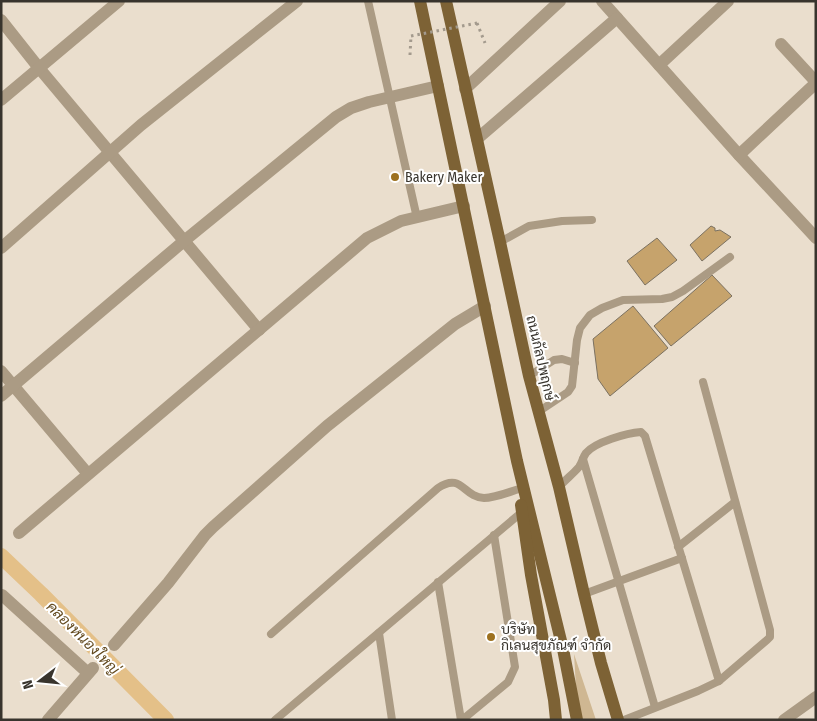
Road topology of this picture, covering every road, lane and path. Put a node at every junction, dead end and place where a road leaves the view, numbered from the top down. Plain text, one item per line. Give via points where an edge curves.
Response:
1 (119, 1) edge
2 (297, 1) edge
3 (368, 1) edge
4 (420, 1) edge
5 (446, 1) edge
6 (560, 1) edge
7 (602, 1) edge
8 (728, 1) edge
9 (617, 18) junction
10 (1, 20) edge
11 (485, 43) dead end
12 (781, 44) dead end
13 (410, 56) dead end
14 (659, 65) junction
15 (39, 68) junction
16 (816, 82) edge
17 (438, 86) junction
18 (466, 89) junction
19 (389, 97) junction
20 (1, 100) edge
21 (477, 139) junction
22 (110, 152) junction
23 (739, 155) junction
24 (464, 206) junction
25 (417, 218) junction
26 (592, 220) dead end
27 (816, 238) edge
28 (184, 241) junction
29 (500, 242) junction
30 (1, 248) edge
31 (730, 257) dead end
32 (485, 306) junction
33 (259, 330) junction
34 (576, 363) junction
35 (1, 371) edge
36 (529, 376) junction
37 (703, 382) dead end
38 (13, 386) junction
39 (1, 396) edge
40 (538, 412) junction
41 (583, 459) junction
42 (517, 461) junction
43 (88, 474) junction
44 (559, 487) junction
45 (519, 489) junction
46 (736, 502) junction
47 (522, 512) junction
48 (19, 533) dead end
49 (494, 535) junction
50 (678, 547) junction
51 (682, 558) junction
52 (618, 581) junction
53 (438, 582) junction
54 (584, 594) junction
55 (2, 595) edge
56 (379, 632) junction
57 (271, 634) dead end
58 (114, 645) dead end
59 (719, 681) junction
60 (816, 697) edge
61 (655, 707) junction
62 (48, 720) edge
63 (275, 720) edge
64 (392, 720) edge
65 (461, 720) edge
66 (556, 720) edge
67 (577, 720) edge
68 (618, 720) edge
69 (624, 720) edge
70 (784, 720) edge

1 - 15 street
2 - 22 street
3 - 19 lane
4 - 17 main road
5 - 18 main road, ถนนกัลปพฤกษ์
6 - 18 street
7 - 9 street
8 - 14 street
9 - 14 street
9 - 21 street
10 - 15 street
11 - 13 path, bridge via 477,23 411,36
12 - 16 street
14 - 23 street
15 - 20 street
15 - 22 street
16 - 23 street
17 - 19 street
17 - 24 main road
18 - 21 main road, ถนนกัลปพฤกษ์
19 - 25 lane
19 - 28 street via 351,108 336,118
21 - 29 main road, ถนนกัลปพฤกษ์
22 - 28 street
22 - 30 street
23 - 27 street
24 - 25 street
24 - 32 main road
25 - 33 street via 400,221 367,238
26 - 29 lane via 529,226
28 - 33 street
28 - 38 street
29 - 36 main road, ถนนกัลปพฤกษ์
31 - 34 lane via 672,297 623,300 590,315 580,328
32 - 42 main road
32 - 58 street via 455,324 327,426 213,527
33 - 43 street
34 - 36 lane via 554,360
34 - 40 lane via 568,392
35 - 38 street
36 - 40 main road, ถนนกัลปพฤกษ์
37 - 46 lane
38 - 39 street
38 - 43 street
40 - 44 main road, ถนนกัลปพฤกษ์
41 - 44 lane
41 - 50 lane via 602,442 641,432 645,436
41 - 52 lane
42 - 45 main road
42 - 67 main road via 564,649
43 - 48 street
44 - 54 main road, ถนนกัลปพฤกษ์
45 - 47 main road
45 - 57 lane via 484,498 452,482 446,483
46 - 50 lane
46 - 59 lane via 770,637
47 - 49 lane
47 - 66 main road
49 - 53 lane
49 - 65 lane via 515,667 508,682
50 - 51 lane
51 - 52 lane
51 - 59 lane
52 - 54 lane
52 - 61 lane
53 - 56 lane
53 - 65 lane
54 - 68 main road, ถนนกัลปพฤกษ์
55 - 62 street via 91,671
56 - 63 lane
56 - 64 lane
59 - 61 lane
60 - 70 street
61 - 69 lane

